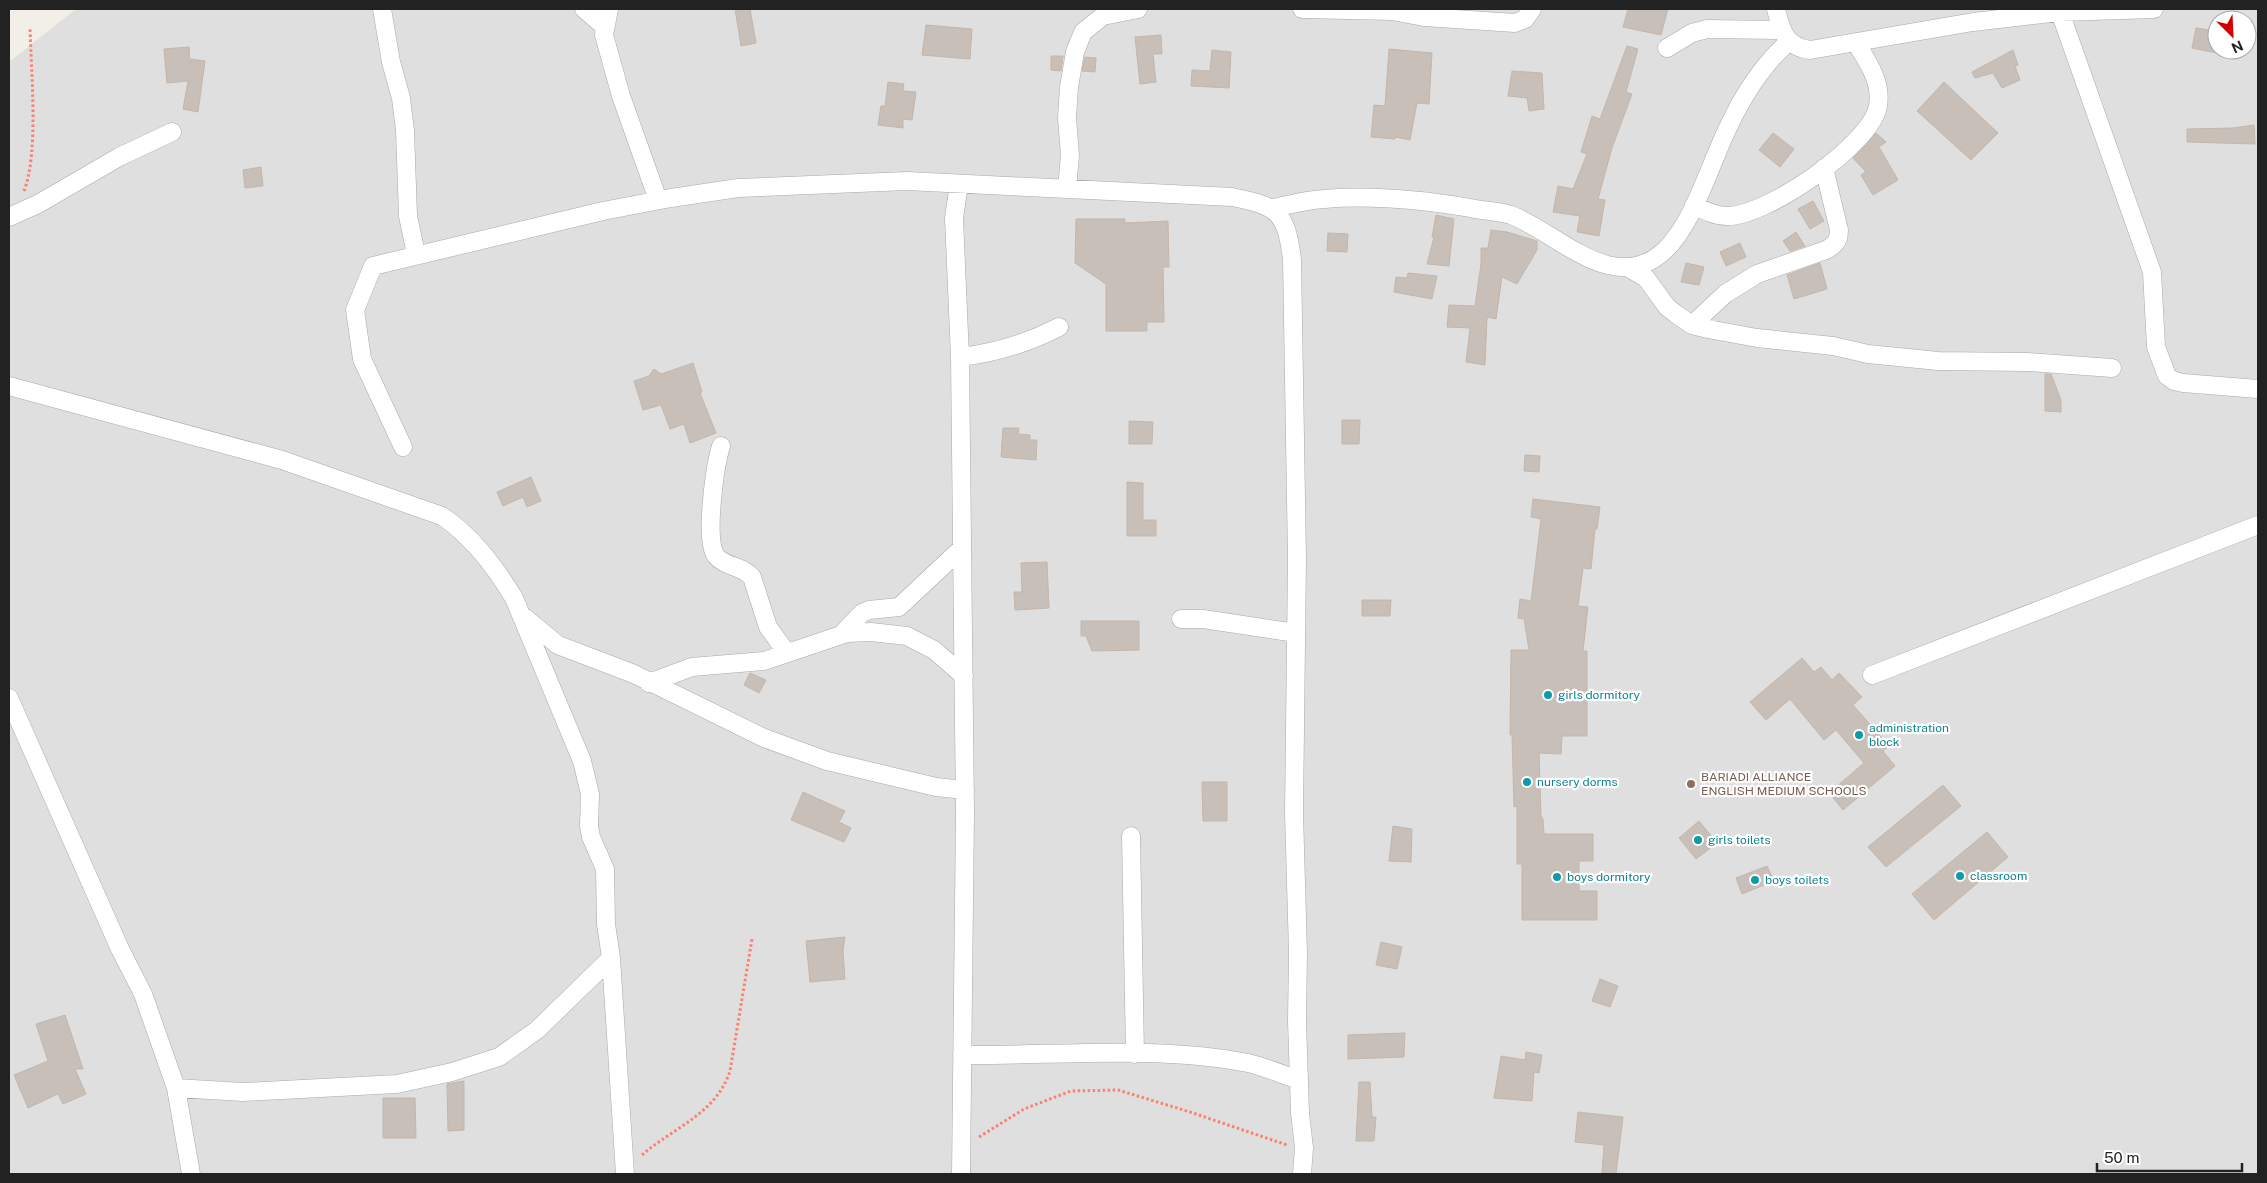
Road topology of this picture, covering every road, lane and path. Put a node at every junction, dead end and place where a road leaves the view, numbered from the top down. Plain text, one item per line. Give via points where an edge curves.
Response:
1 (382, 9) edge
2 (584, 9) edge
3 (609, 9) edge
4 (1138, 9) edge
5 (1302, 9) edge
6 (1532, 9) edge
7 (1776, 9) edge
8 (2154, 9) edge
9 (2068, 11) edge
10 (605, 27) junction
11 (30, 28) dead end
12 (1785, 36) junction
13 (1856, 43) junction
14 (1667, 48) dead end
15 (172, 132) dead end
16 (1824, 168) junction
17 (959, 184) junction
18 (1067, 189) junction
19 (658, 200) junction
20 (1694, 205) junction
21 (1272, 208) junction
22 (12, 216) edge
23 (416, 254) junction
24 (1627, 267) junction
25 (1692, 324) junction
26 (1059, 327) dead end
27 (960, 358) junction
28 (2112, 368) dead end
29 (9, 386) edge
30 (2258, 389) edge
31 (721, 446) dead end
32 (403, 447) dead end
33 (2258, 526) edge
34 (962, 548) junction
35 (520, 613) junction
36 (1181, 619) dead end
37 (1296, 633) junction
38 (842, 634) junction
39 (787, 653) junction
40 (1872, 675) dead end
41 (964, 676) junction
42 (649, 683) junction
43 (9, 698) edge
44 (965, 790) junction
45 (1131, 836) dead end
46 (752, 939) dead end
47 (611, 958) junction
48 (1135, 1054) junction
49 (962, 1055) junction
50 (1298, 1080) junction
51 (176, 1088) junction
52 (961, 1148) junction
53 (1304, 1148) junction
54 (624, 1172) edge
55 (191, 1174) edge
56 (961, 1174) edge
57 (1302, 1174) edge

1 - 23 street via 401,98 408,216
2 - 10 street
3 - 10 street
4 - 18 street via 1103,16 1083,32 1075,52 1067,118 1070,155
5 - 6 street via 1392,11 1424,17 1502,22 1525,19
7 - 12 street
8 - 9 street
9 - 13 street via 1973,22
9 - 30 street via 2152,272 2156,347 2167,376 2183,383
10 - 19 street via 604,35 621,96
11 - 22 path via 29,177
12 - 13 street via 1799,49
12 - 14 street via 1706,28
12 - 20 street via 1732,118
13 - 16 street via 1873,71 1878,108 1868,127
15 - 22 street via 119,157
16 - 20 street via 1789,194 1741,214 1709,213
16 - 25 street via 1839,230 1839,238 1834,245 1757,274 1725,294
17 - 18 street
17 - 19 street via 907,181 738,188
17 - 27 street via 954,218
18 - 21 street via 1232,198
19 - 23 street
20 - 24 street via 1678,235 1663,252 1636,267
21 - 24 street via 1323,199 1411,200 1458,206 1510,215 1603,265
21 - 37 street via 1288,229 1292,259
23 - 32 street via 373,266 355,310 362,359
24 - 25 street via 1646,278 1667,307
25 - 28 street via 1756,338 1833,346 1868,354 1938,361 2028,362
26 - 27 street via 995,352
27 - 34 street
29 - 35 street via 282,460 442,516 474,543 502,579
31 - 39 street via 715,468 710,542 715,555 722,561 747,571 752,578 768,627
33 - 40 street
34 - 38 street via 899,607 862,613
34 - 41 street
35 - 42 street via 558,645
35 - 47 street via 582,761 590,794 588,826 605,869 606,924
36 - 37 street via 1203,619
37 - 50 street via 1294,813
38 - 39 street
38 - 41 street via 871,632 907,636 934,650
39 - 42 street via 746,664 692,667
41 - 44 street
42 - 44 street via 764,738 827,760
43 - 51 street via 112,933 143,994
44 - 49 street
45 - 48 street
46 - 54 path via 730,1071 724,1088 705,1111 664,1137
47 - 51 street via 537,1030 499,1057 452,1072 396,1084 243,1092
47 - 54 street
48 - 49 street
48 - 50 street via 1232,1061
49 - 52 street
50 - 53 street
51 - 55 street
52 - 53 path via 1024,1109 1071,1091 1118,1090 1280,1144
52 - 56 street
53 - 57 street

